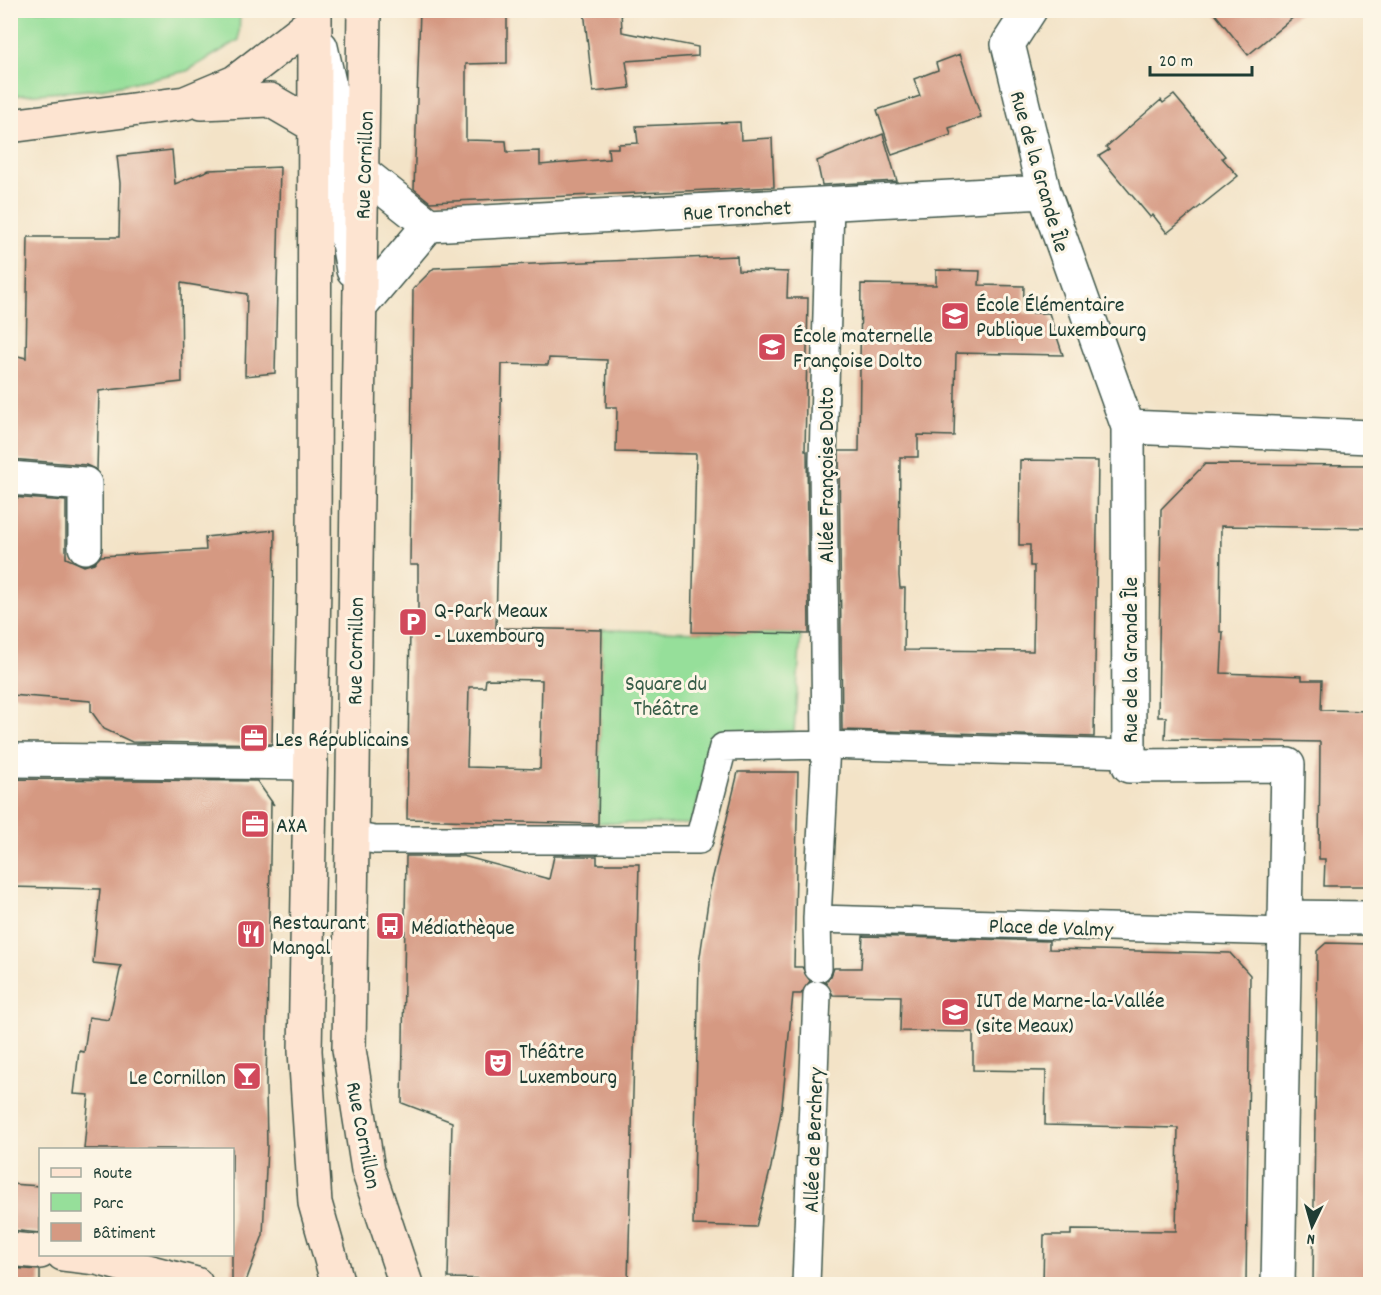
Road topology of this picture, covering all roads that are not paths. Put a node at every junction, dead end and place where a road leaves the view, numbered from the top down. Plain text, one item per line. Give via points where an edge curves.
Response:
1 (364, 10) edge
2 (1030, 10) edge
3 (315, 15) edge
4 (185, 104) junction
5 (313, 125) junction
6 (10, 126) edge
7 (361, 171) junction
8 (1044, 192) junction
9 (830, 204) junction
10 (429, 225) junction
11 (360, 307) junction
12 (1128, 428) junction
13 (1371, 437) edge
14 (10, 478) edge
15 (85, 547) dead end
16 (826, 746) junction
17 (1129, 754) junction
18 (10, 760) edge
19 (311, 763) junction
20 (352, 836) junction
21 (1371, 918) edge
22 (817, 919) junction
23 (1284, 925) junction
24 (818, 968) dead end
25 (818, 995) dead end
26 (10, 1249) edge
27 (39, 1252) edge
28 (80, 1256) edge
29 (196, 1284) edge
30 (338, 1284) edge
31 (406, 1284) edge
32 (806, 1284) edge
33 (1278, 1284) edge

1 - 7 main road, Rue Cornillon
2 - 8 street, Rue de la Grande Île via 1008,44
3 - 4 main road via 235,82
3 - 5 main road, Rue Cornillon
3 - 7 street via 338,122
4 - 5 main road via 270,99
4 - 6 main road
5 - 11 street via 333,162
5 - 19 main road, Rue Cornillon
7 - 10 street
7 - 11 main road, Rue Cornillon
8 - 9 street, Rue Tronchet
8 - 12 street, Rue de la Grande Île
9 - 10 street, Rue Tronchet
9 - 16 street, Allée Françoise Dolto via 823,460
10 - 11 street
11 - 20 main road, Rue Cornillon
12 - 13 street
12 - 17 street, Rue de la Grande Île
14 - 15 street via 85,484
16 - 17 street
16 - 20 street via 723,747 699,840 375,840
16 - 22 street
17 - 23 street, Rue de la Grande Île via 1129,766 1288,765
18 - 19 street
19 - 30 main road, Rue Cornillon via 305,1051 309,1140 316,1209
20 - 31 main road, Rue Cornillon via 349,1049 368,1170
21 - 23 street
22 - 23 street, Place de Valmy
22 - 24 street
23 - 33 street, Rue de la Grande Île
25 - 32 street, Allée de Berchery
26 - 27 main road
28 - 29 main road

